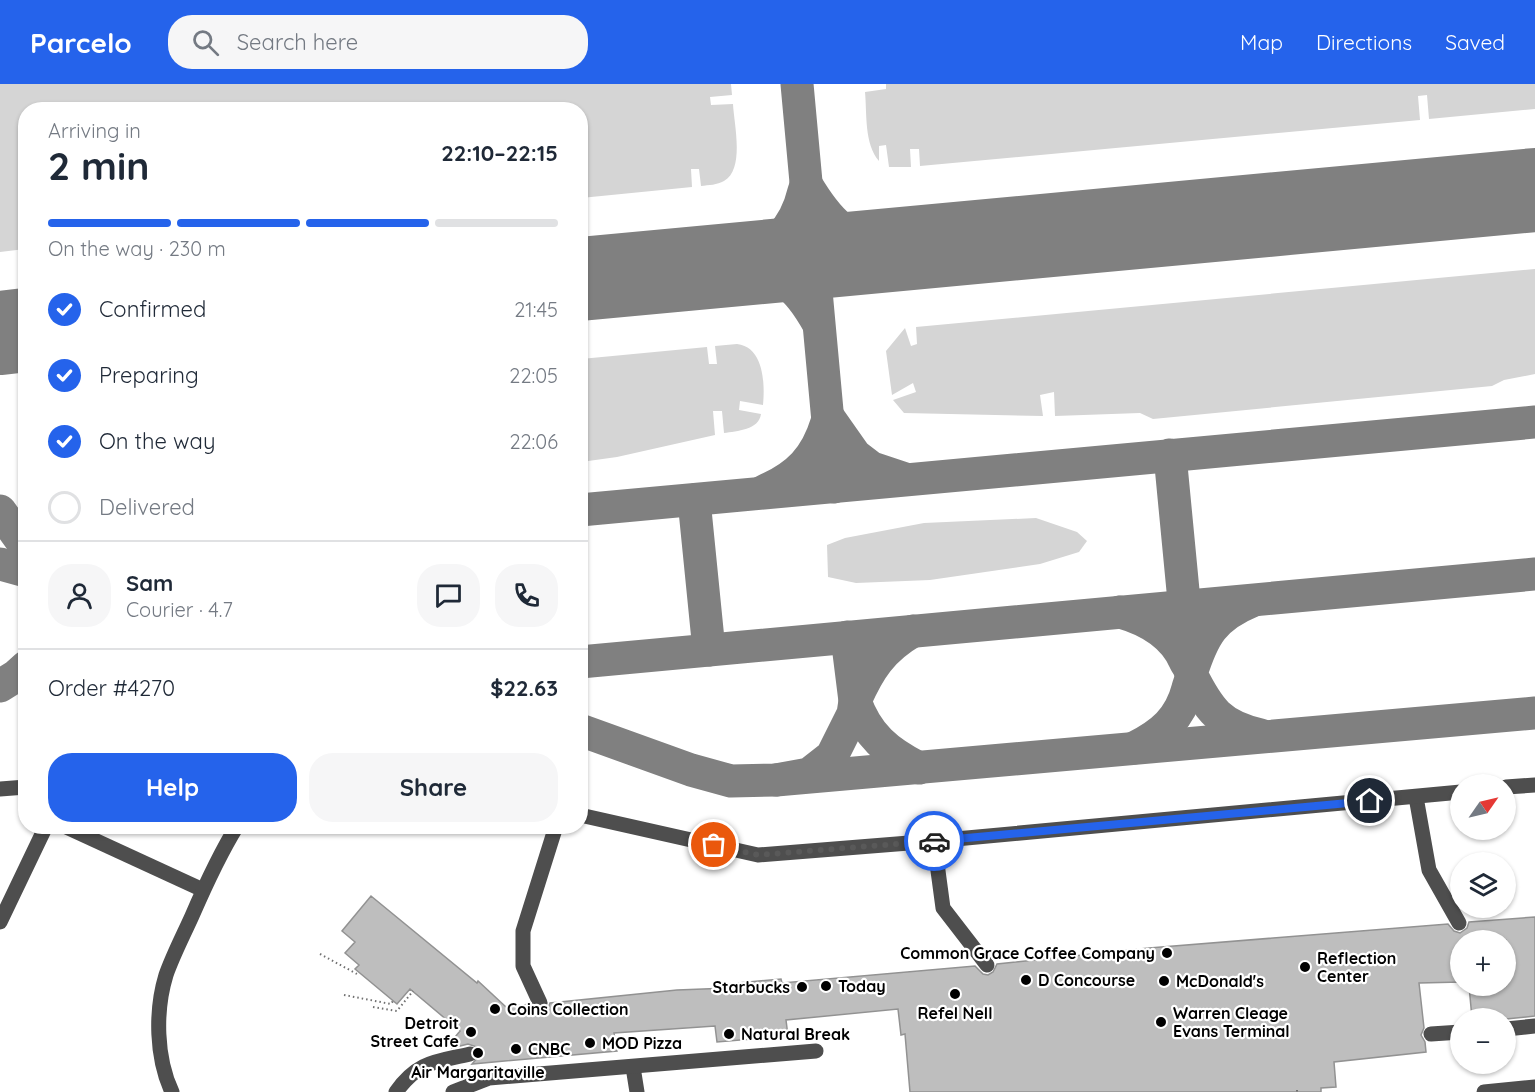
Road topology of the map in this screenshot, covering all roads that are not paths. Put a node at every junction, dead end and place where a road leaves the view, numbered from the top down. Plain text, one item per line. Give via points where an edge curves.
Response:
1 (1535, 784) edge
2 (1516, 787) edge
3 (18, 788) edge
4 (0, 789) edge
5 (1450, 793) edge
6 (1416, 796) junction
7 (588, 817) edge
8 (42, 834) edge
9 (81, 834) edge
10 (233, 834) edge
11 (553, 834) edge
12 (934, 841) junction
13 (203, 890) junction
14 (0, 922) edge
15 (1459, 923) dead end
16 (987, 965) dead end
17 (540, 1003) dead end
18 (1535, 1026) edge
19 (1516, 1028) edge
20 (1450, 1033) edge
21 (1431, 1034) dead end
22 (816, 1051) dead end
23 (470, 1054) dead end
24 (633, 1066) junction
25 (1535, 1087) edge
26 (636, 1091) edge
27 (172, 1092) edge
28 (396, 1092) edge
29 (453, 1092) edge
30 (1484, 1092) edge

1 - 2 street
3 - 4 street
5 - 6 street
6 - 12 street
6 - 15 street via 1429,870
7 - 12 street via 758,855
8 - 14 street
9 - 13 street
10 - 13 street
11 - 17 street via 523,931 523,966
12 - 16 street via 943,908
13 - 27 street via 166,975 162,996 160,1041
18 - 19 street
20 - 21 street
22 - 24 street
23 - 28 street via 420,1066
24 - 26 street
24 - 29 street via 489,1078
25 - 30 street

